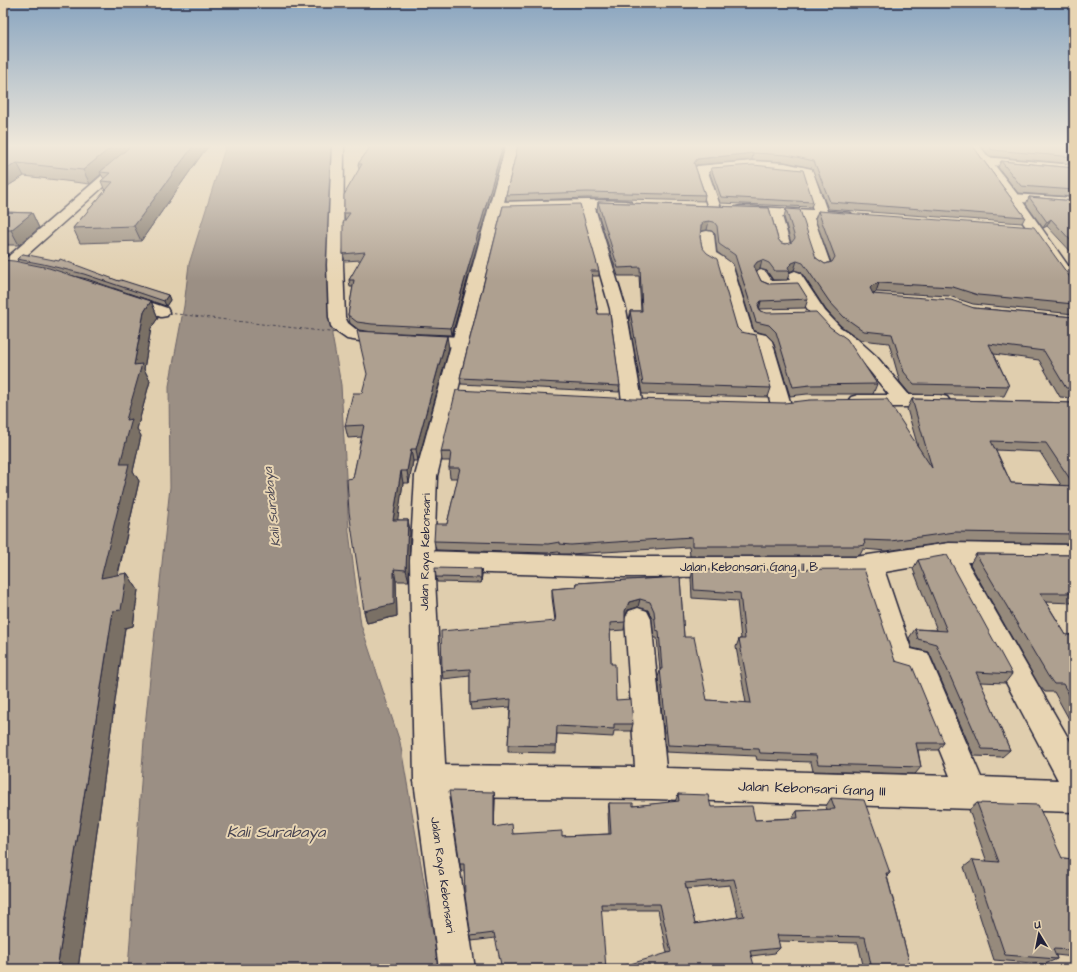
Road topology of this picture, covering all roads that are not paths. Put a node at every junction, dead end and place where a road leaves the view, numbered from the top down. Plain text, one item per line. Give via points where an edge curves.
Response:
1 (92, 190) edge
2 (337, 190) edge
3 (500, 190) edge
4 (708, 190) edge
5 (814, 190) edge
6 (1007, 190) edge
7 (1013, 198) junction
8 (1074, 202) edge
9 (587, 204) junction
10 (635, 205) edge
11 (496, 206) junction
12 (698, 208) edge
13 (714, 208) junction
14 (774, 211) junction
15 (805, 213) junction
16 (821, 214) junction
17 (859, 217) edge
18 (1019, 229) edge
19 (1035, 230) junction
20 (707, 235) dead end
21 (784, 248) edge
22 (823, 266) edge
23 (3, 269) edge
24 (26, 270) edge
25 (761, 275) dead end
26 (1074, 285) edge
27 (112, 294) edge
28 (161, 312) dead end
29 (462, 342) junction
30 (904, 400) junction
31 (632, 401) edge
32 (837, 402) edge
33 (958, 402) edge
34 (800, 403) edge
35 (949, 552) junction
36 (1074, 554) edge
37 (422, 561) junction
38 (870, 564) junction
39 (638, 619) dead end
40 (1074, 778) edge
41 (430, 781) junction
42 (652, 783) junction
43 (972, 793) junction
44 (1074, 796) edge
45 (457, 969) edge

1 - 23 street
2 - 29 street via 335,266 337,317 340,326 353,335 372,338
3 - 11 street, Jalan Raya Kebonsari
4 - 13 street
5 - 16 street
6 - 7 street
7 - 8 street
7 - 19 street
9 - 10 street
9 - 11 street
9 - 31 street via 618,309
11 - 29 street, Jalan Raya Kebonsari
12 - 13 street
13 - 14 street
14 - 15 street
14 - 21 street
15 - 16 street
15 - 22 street
16 - 17 street
18 - 19 street
19 - 26 street
20 - 34 street via 709,255 724,264 745,336 763,341 773,404
23 - 24 street
25 - 30 street via 766,286 802,284 811,314 870,360
27 - 28 street
29 - 37 street, Jalan Raya Kebonsari via 455,392 426,476
30 - 32 street
30 - 33 street
35 - 36 street, Jalan Kebonsari Gang II B
35 - 38 street, Jalan Kebonsari Gang II B
35 - 40 street
37 - 38 street, Jalan Kebonsari Gang II B via 624,567 855,567
37 - 41 street, Jalan Raya Kebonsari
38 - 43 street via 901,659 918,662
39 - 42 street
41 - 42 street, Jalan Kebonsari Gang III
41 - 45 street, Jalan Raya Kebonsari
42 - 43 street, Jalan Kebonsari Gang III
43 - 44 street, Jalan Kebonsari Gang III

